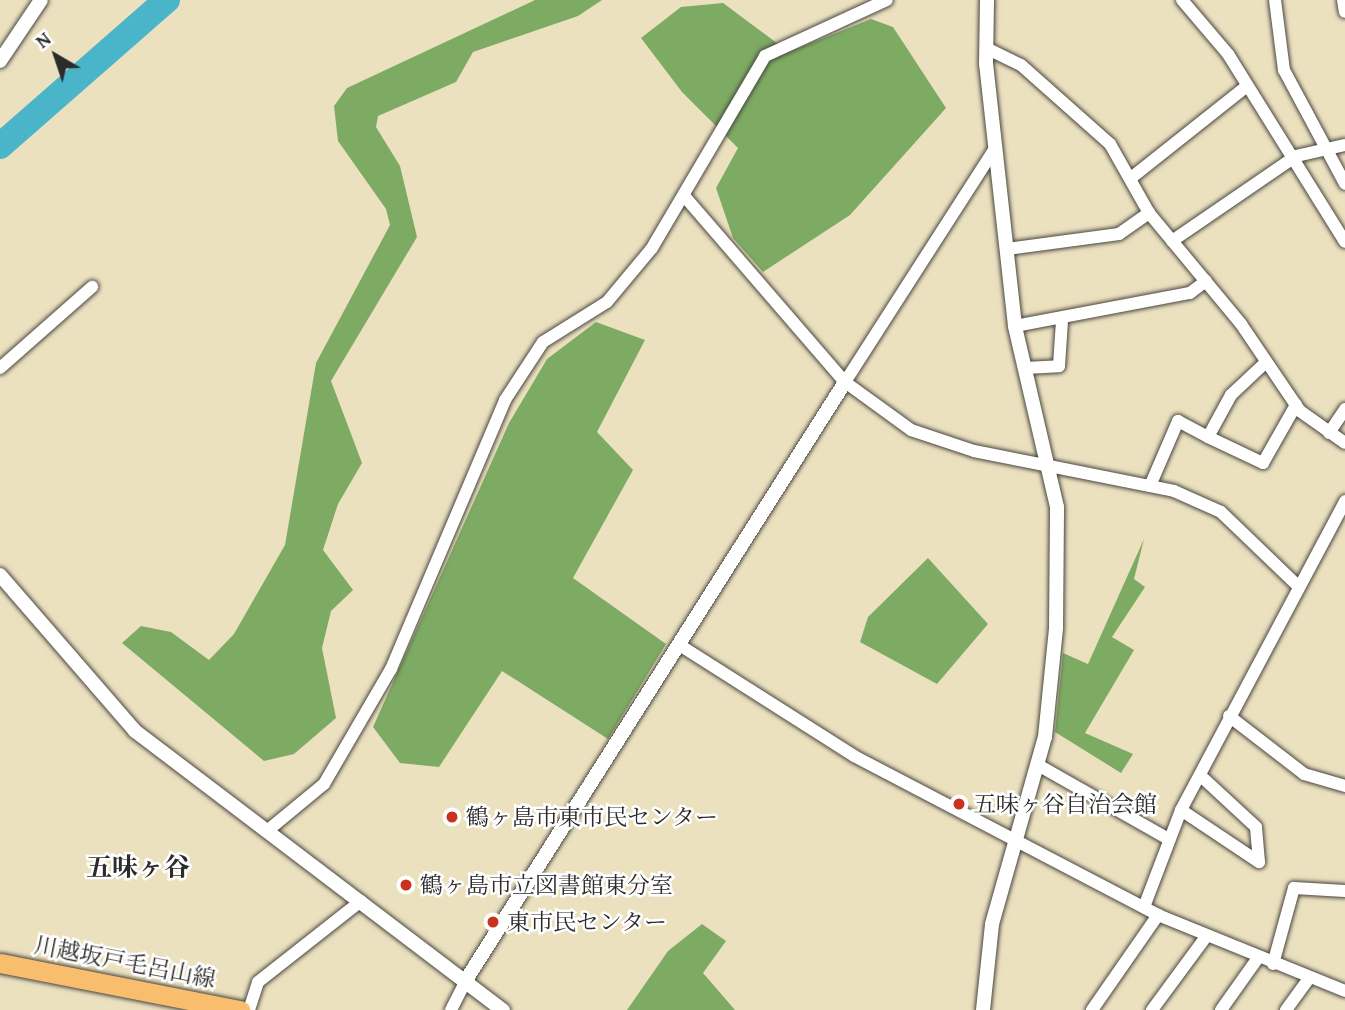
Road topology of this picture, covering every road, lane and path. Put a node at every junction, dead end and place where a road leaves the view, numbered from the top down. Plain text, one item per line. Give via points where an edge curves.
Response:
1 (41, 0) edge
2 (887, 0) edge
3 (987, 0) edge
4 (1182, 0) edge
5 (1275, 0) edge
6 (1343, 0) edge
7 (1345, 12) edge
8 (986, 48) junction
9 (0, 61) edge
10 (1247, 86) junction
11 (1345, 145) edge
12 (995, 148) junction
13 (1328, 148) junction
14 (1296, 156) junction
15 (1131, 178) junction
16 (1345, 184) edge
17 (687, 198) junction
18 (1149, 213) junction
19 (1172, 241) junction
20 (1345, 242) edge
21 (1007, 249) junction
22 (1206, 281) junction
23 (92, 288) dead end
24 (1062, 321) junction
25 (1015, 326) junction
26 (1265, 363) junction
27 (0, 368) edge
28 (1025, 368) junction
29 (845, 382) junction
30 (1296, 405) junction
31 (1345, 409) edge
32 (1329, 433) junction
33 (1208, 437) junction
34 (1345, 443) edge
35 (1051, 465) junction
36 (1150, 486) junction
37 (1345, 501) edge
38 (1, 577) edge
39 (1299, 587) junction
40 (681, 646) junction
41 (1229, 716) junction
42 (1038, 765) junction
43 (1201, 776) junction
44 (1345, 786) edge
45 (1181, 810) junction
46 (267, 831) junction
47 (1019, 837) junction
48 (1168, 839) junction
49 (1345, 891) edge
50 (361, 901) junction
51 (1144, 907) junction
52 (1158, 915) junction
53 (1205, 938) junction
54 (1258, 958) junction
55 (0, 963) edge
56 (1273, 964) junction
57 (1309, 978) junction
58 (466, 980) junction
59 (1345, 991) edge
60 (240, 1010) edge
61 (249, 1010) edge
62 (450, 1010) edge
63 (503, 1010) edge
64 (983, 1010) edge
65 (1092, 1010) edge
66 (1153, 1010) edge
67 (1221, 1010) edge
68 (1286, 1010) edge

1 - 9 street
2 - 17 street via 765,56
3 - 8 street
4 - 10 street
5 - 13 street via 1283,70
6 - 7 street
8 - 12 street
8 - 15 street via 1000,51 1074,107 1110,144
10 - 14 street
10 - 15 street
11 - 13 street
12 - 21 street
12 - 29 street
13 - 14 street
13 - 16 street
14 - 19 street
14 - 20 street via 1328,223
15 - 18 street
17 - 29 street
17 - 46 street via 607,302 543,342 505,400 391,669 324,784
18 - 19 street
18 - 21 street via 1119,234
19 - 22 street
21 - 25 street
22 - 24 street via 1189,293 1075,310
22 - 26 street
23 - 27 street
24 - 25 street
24 - 28 street via 1059,366
25 - 28 street
26 - 30 street
26 - 33 street via 1231,395
28 - 35 street
29 - 35 street via 929,441
29 - 40 street
30 - 32 street
30 - 33 street via 1263,463
31 - 32 street
32 - 34 street
33 - 36 street via 1178,421
35 - 36 street
35 - 42 street via 1056,628
36 - 39 street via 1221,512 1263,559
37 - 39 street
38 - 46 street via 135,731
39 - 41 street
40 - 47 street via 855,756
40 - 58 street
41 - 43 street
41 - 44 street via 1304,774
42 - 47 street
42 - 48 street
43 - 45 street
43 - 45 street via 1256,827 1259,862
45 - 48 street
46 - 50 street
47 - 51 street
47 - 64 street via 992,924
48 - 51 street
49 - 56 street via 1294,888
50 - 58 street
50 - 61 street via 258,982
51 - 52 street
52 - 53 street
52 - 65 street
53 - 54 street
53 - 66 street
54 - 56 street
54 - 67 street
55 - 60 main road, 川越坂戸毛呂山線
56 - 57 street
57 - 59 street
57 - 68 street
58 - 62 street
58 - 63 street

